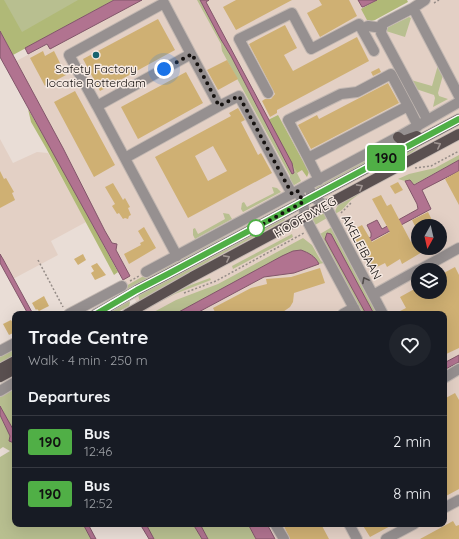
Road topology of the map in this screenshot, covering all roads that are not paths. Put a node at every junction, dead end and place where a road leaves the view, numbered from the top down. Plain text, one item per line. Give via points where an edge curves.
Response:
1 (425, 0) edge
2 (413, 8) junction
3 (382, 28) junction
4 (362, 29) junction
5 (374, 52) dead end
6 (192, 54) junction
7 (268, 93) dead end
8 (459, 96) edge
9 (459, 102) edge
10 (97, 106) junction
11 (219, 106) junction
12 (408, 106) junction
13 (427, 119) junction
14 (459, 119) edge
15 (418, 126) junction
16 (459, 134) edge
17 (398, 137) junction
18 (425, 138) junction
19 (125, 158) junction
20 (308, 158) junction
21 (319, 180) junction
22 (308, 186) junction
23 (295, 192) junction
24 (313, 197) junction
25 (303, 202) junction
26 (326, 206) junction
27 (305, 217) junction
28 (459, 248) edge
29 (177, 256) junction
30 (431, 263) edge
31 (146, 272) road end
32 (411, 274) edge
33 (122, 286) road end
34 (128, 295) junction
35 (373, 295) junction
36 (80, 311) edge
37 (100, 311) edge
38 (127, 311) edge
39 (131, 311) edge
40 (356, 311) edge
41 (381, 311) edge
42 (12, 345) edge
43 (0, 351) edge
44 (12, 363) edge
45 (0, 369) edge
46 (12, 371) edge
47 (458, 371) edge
48 (447, 376) edge
49 (0, 377) edge
50 (10, 383) edge
51 (0, 391) edge
52 (459, 500) edge
53 (447, 506) edge
54 (277, 527) edge
55 (351, 527) edge
56 (408, 527) edge
57 (284, 539) edge
58 (357, 539) edge
59 (386, 539) edge

1 - 2 street
2 - 3 street via 382,24
2 - 8 street
3 - 4 street via 368,26
3 - 13 street via 381,33
4 - 5 street
4 - 7 street via 359,24 311,49 292,13 239,39
6 - 10 street
6 - 10 street via 164,3 69,55
6 - 11 street
9 - 13 street
10 - 19 street
11 - 19 street
11 - 23 street, HOOFDWEG via 239,96
12 - 15 street
12 - 20 street
12 - 20 street via 391,74 357,92 341,94 288,120
13 - 15 street
14 - 18 main road, HOOFDWEG
15 - 17 street
26 -> 16 main road, HOOFDWEG
17 - 18 main road via 403,141 415,136
17 - 21 street
18 - 24 main road, HOOFDWEG
19 - 29 street
20 - 21 street
21 - 22 street
22 - 23 street
22 - 24 street, HOOFDWEG
23 - 25 street, HOOFDWEG
23 - 29 street
24 - 25 main road, HOOFDWEG
24 - 26 street, AKELEIBAAN
25 - 27 street
25 - 34 main road, HOOFDWEG
26 - 27 main road, HOOFDWEG
35 -> 26 street, AKELEIBAAN
39 -> 27 main road, HOOFDWEG
27 - 40 street
28 - 30 street
29 - 31 street
32 - 35 street
33 - 36 street
34 - 37 main road, HOOFDWEG
34 - 38 main road via 134,298 135,303
35 - 41 street, AKELEIBAAN
42 - 43 street
44 - 45 main road
46 - 49 main road
47 - 48 street
50 - 51 street
52 - 53 street
54 - 57 street
55 - 58 street
56 - 59 street

